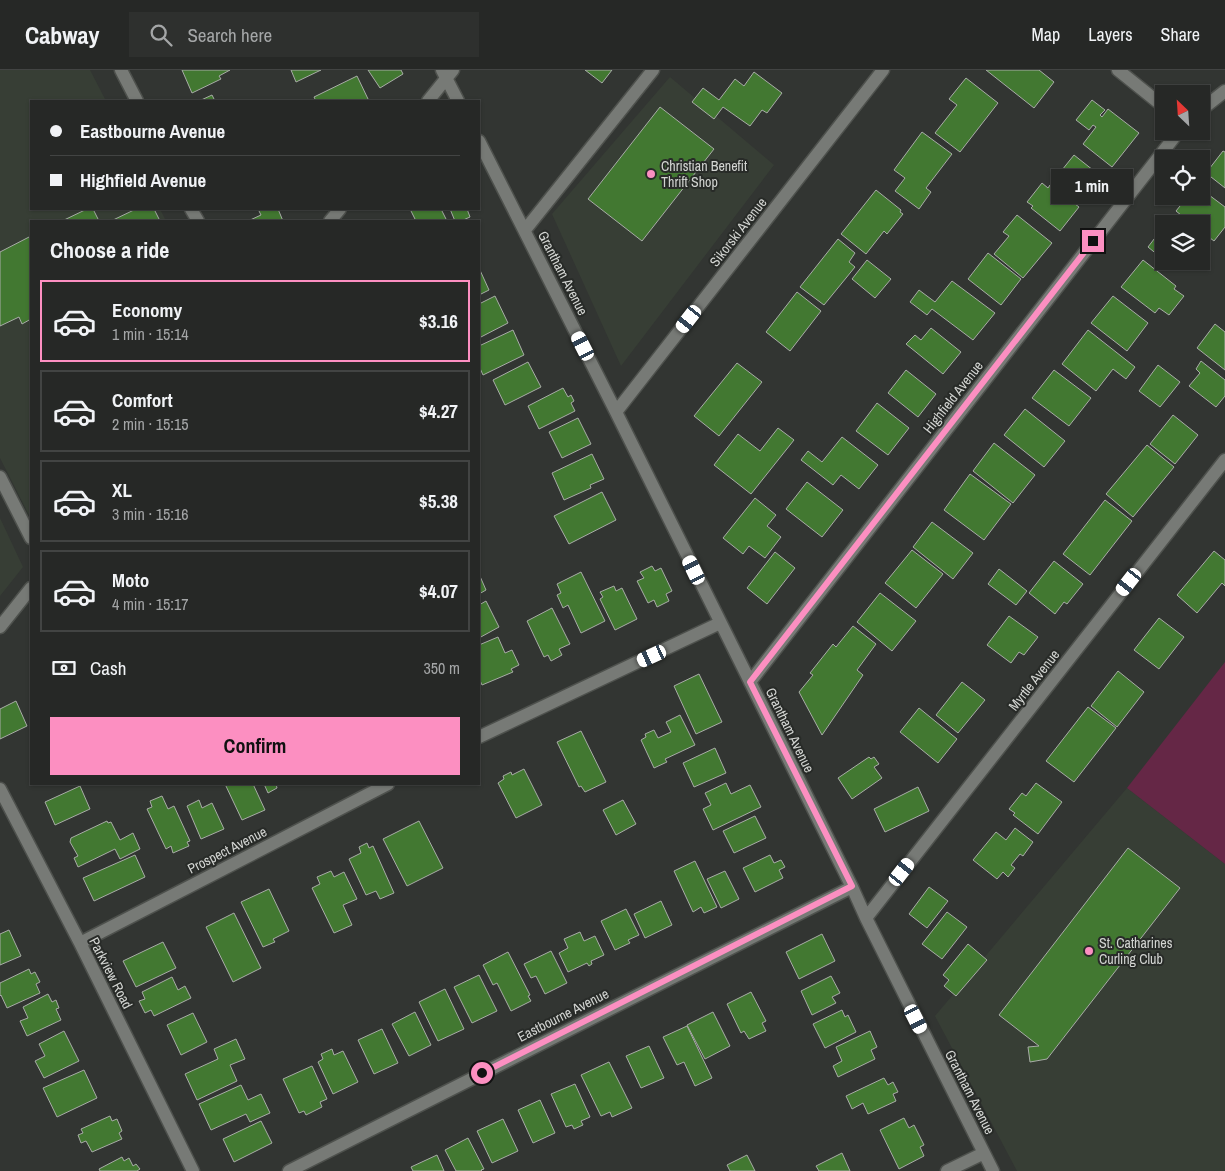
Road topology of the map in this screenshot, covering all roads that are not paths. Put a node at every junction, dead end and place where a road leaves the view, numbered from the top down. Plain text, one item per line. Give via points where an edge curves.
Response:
1 (121, 70) edge
2 (653, 70) edge
3 (883, 70) edge
4 (1118, 70) edge
5 (447, 73) edge
6 (1225, 91) edge
7 (136, 100) edge
8 (429, 100) edge
9 (458, 100) edge
10 (1155, 100) edge
11 (1210, 103) edge
12 (1172, 140) edge
13 (480, 143) edge
14 (339, 210) edge
15 (331, 220) edge
16 (525, 230) junction
17 (616, 412) junction
18 (1225, 460) edge
19 (0, 477) edge
20 (30, 536) edge
21 (30, 589) edge
22 (720, 623) junction
23 (0, 627) edge
24 (750, 682) junction
25 (480, 736) edge
26 (386, 785) edge
27 (0, 789) edge
28 (852, 886) junction
29 (866, 918) junction
30 (80, 943) junction
31 (984, 1153) junction
32 (193, 1171) edge
33 (289, 1171) edge
34 (947, 1171) edge
35 (994, 1171) edge

1 - 7 street
2 - 16 street
3 - 17 street, Sikorski Avenue
4 - 10 street
5 - 8 street
5 - 9 street
6 - 11 street
12 - 24 street, Highfield Avenue
13 - 16 street, Grantham Avenue
14 - 15 street
16 - 17 street, Grantham Avenue
17 - 22 street, Grantham Avenue
18 - 29 street, Myrtle Avenue
19 - 20 street
21 - 23 street
22 - 24 street, Grantham Avenue
22 - 25 street
24 - 28 street, Grantham Avenue
26 - 30 street, Prospect Avenue
27 - 30 street, Parkview Road
28 - 29 street, Grantham Avenue
28 - 33 street, Eastbourne Avenue
29 - 31 street, Grantham Avenue
30 - 32 street, Parkview Road
31 - 34 street
31 - 35 street, Grantham Avenue

